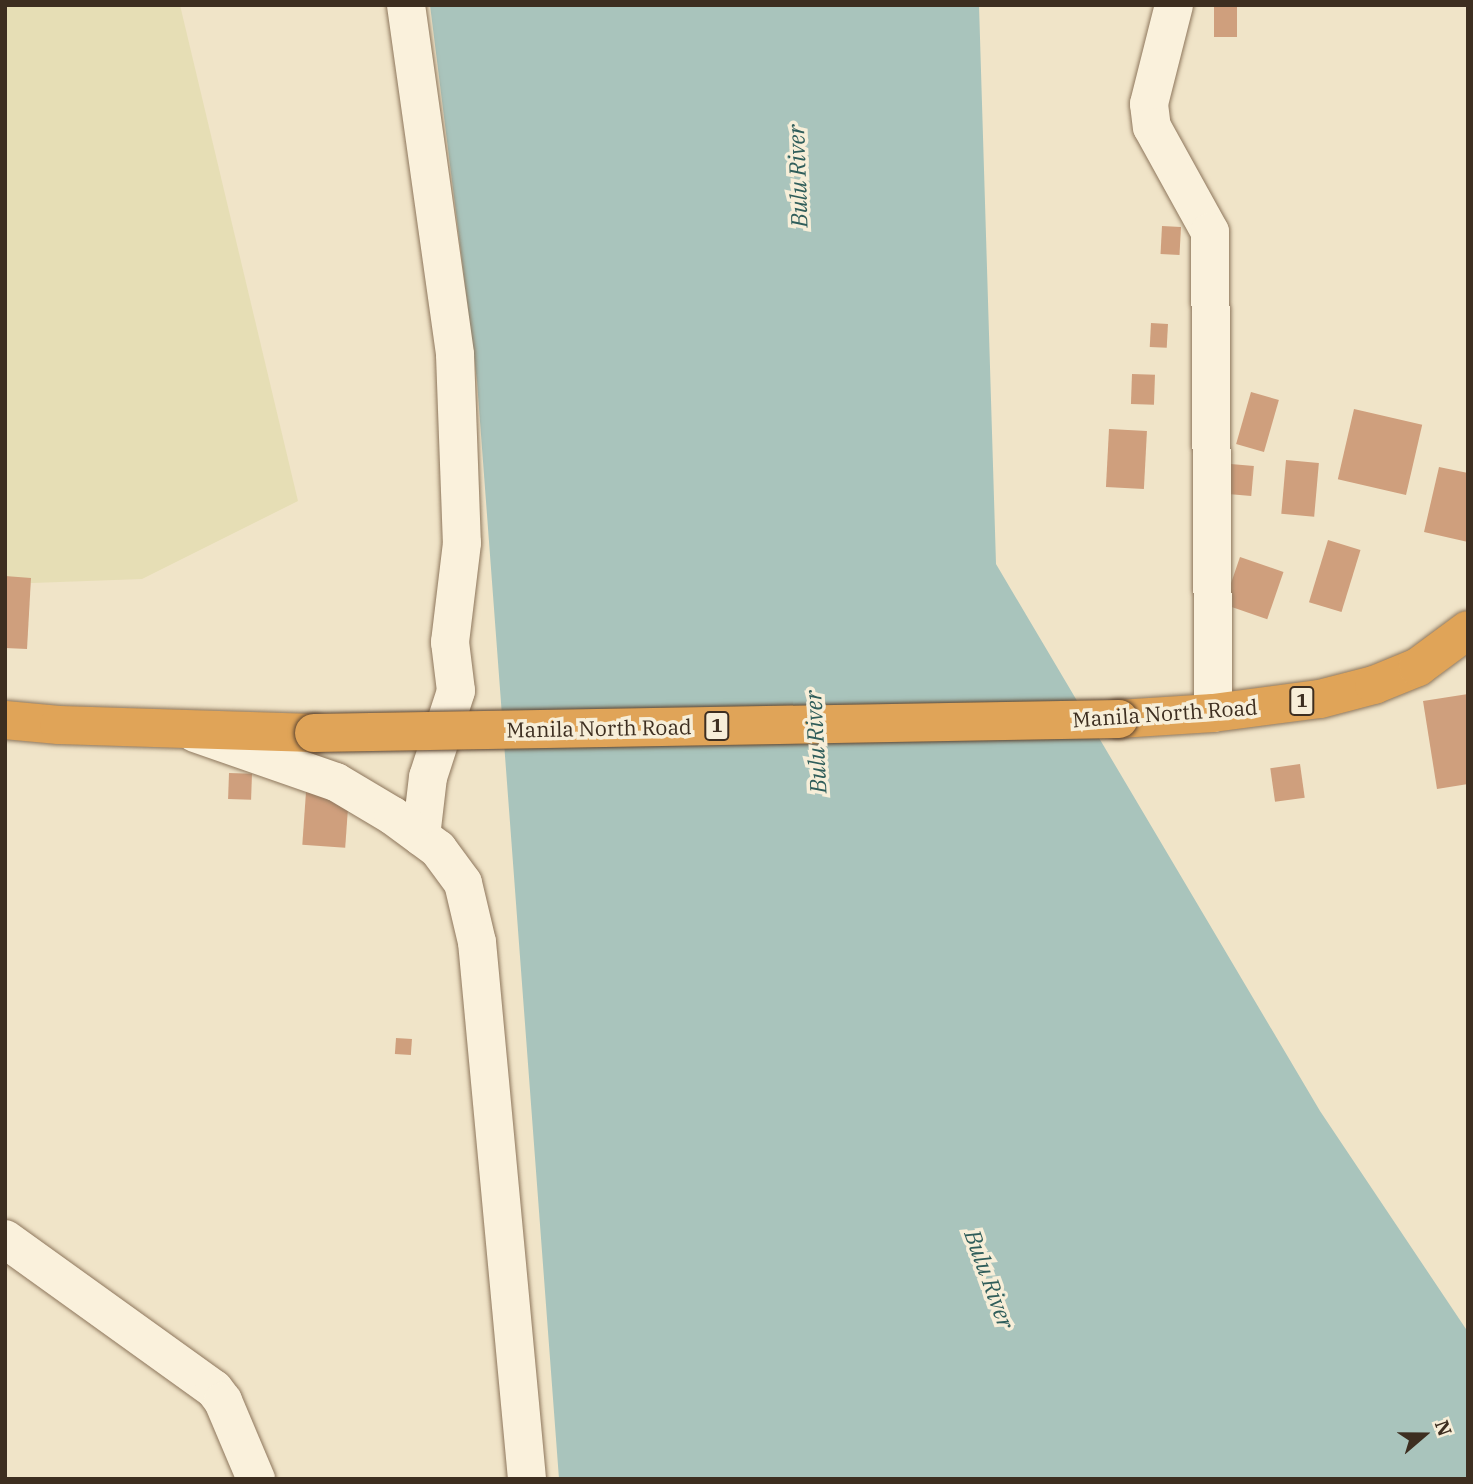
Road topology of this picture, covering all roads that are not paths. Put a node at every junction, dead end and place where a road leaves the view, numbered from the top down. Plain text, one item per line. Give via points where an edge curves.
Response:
1 (406, 5) edge
2 (1174, 5) edge
3 (1468, 630) edge
4 (1213, 713) junction
5 (5, 720) edge
6 (183, 729) junction
7 (421, 837) junction
8 (5, 1239) edge
9 (256, 1479) edge
10 (527, 1479) edge

1 - 7 street via 455,355 462,543 450,642 456,691 428,777
2 - 4 street via 1149,104 1152,127 1210,232
3 - 4 highway, Manila North Road / 1 via 1418,667 1374,685 1320,699
4 - 6 highway, Manila North Road / 1, bridge via 1119,719 314,733
5 - 6 highway, Manila North Road / 1
6 - 7 street via 336,782
7 - 10 street via 438,849 463,883 477,942
8 - 9 street via 214,1390

